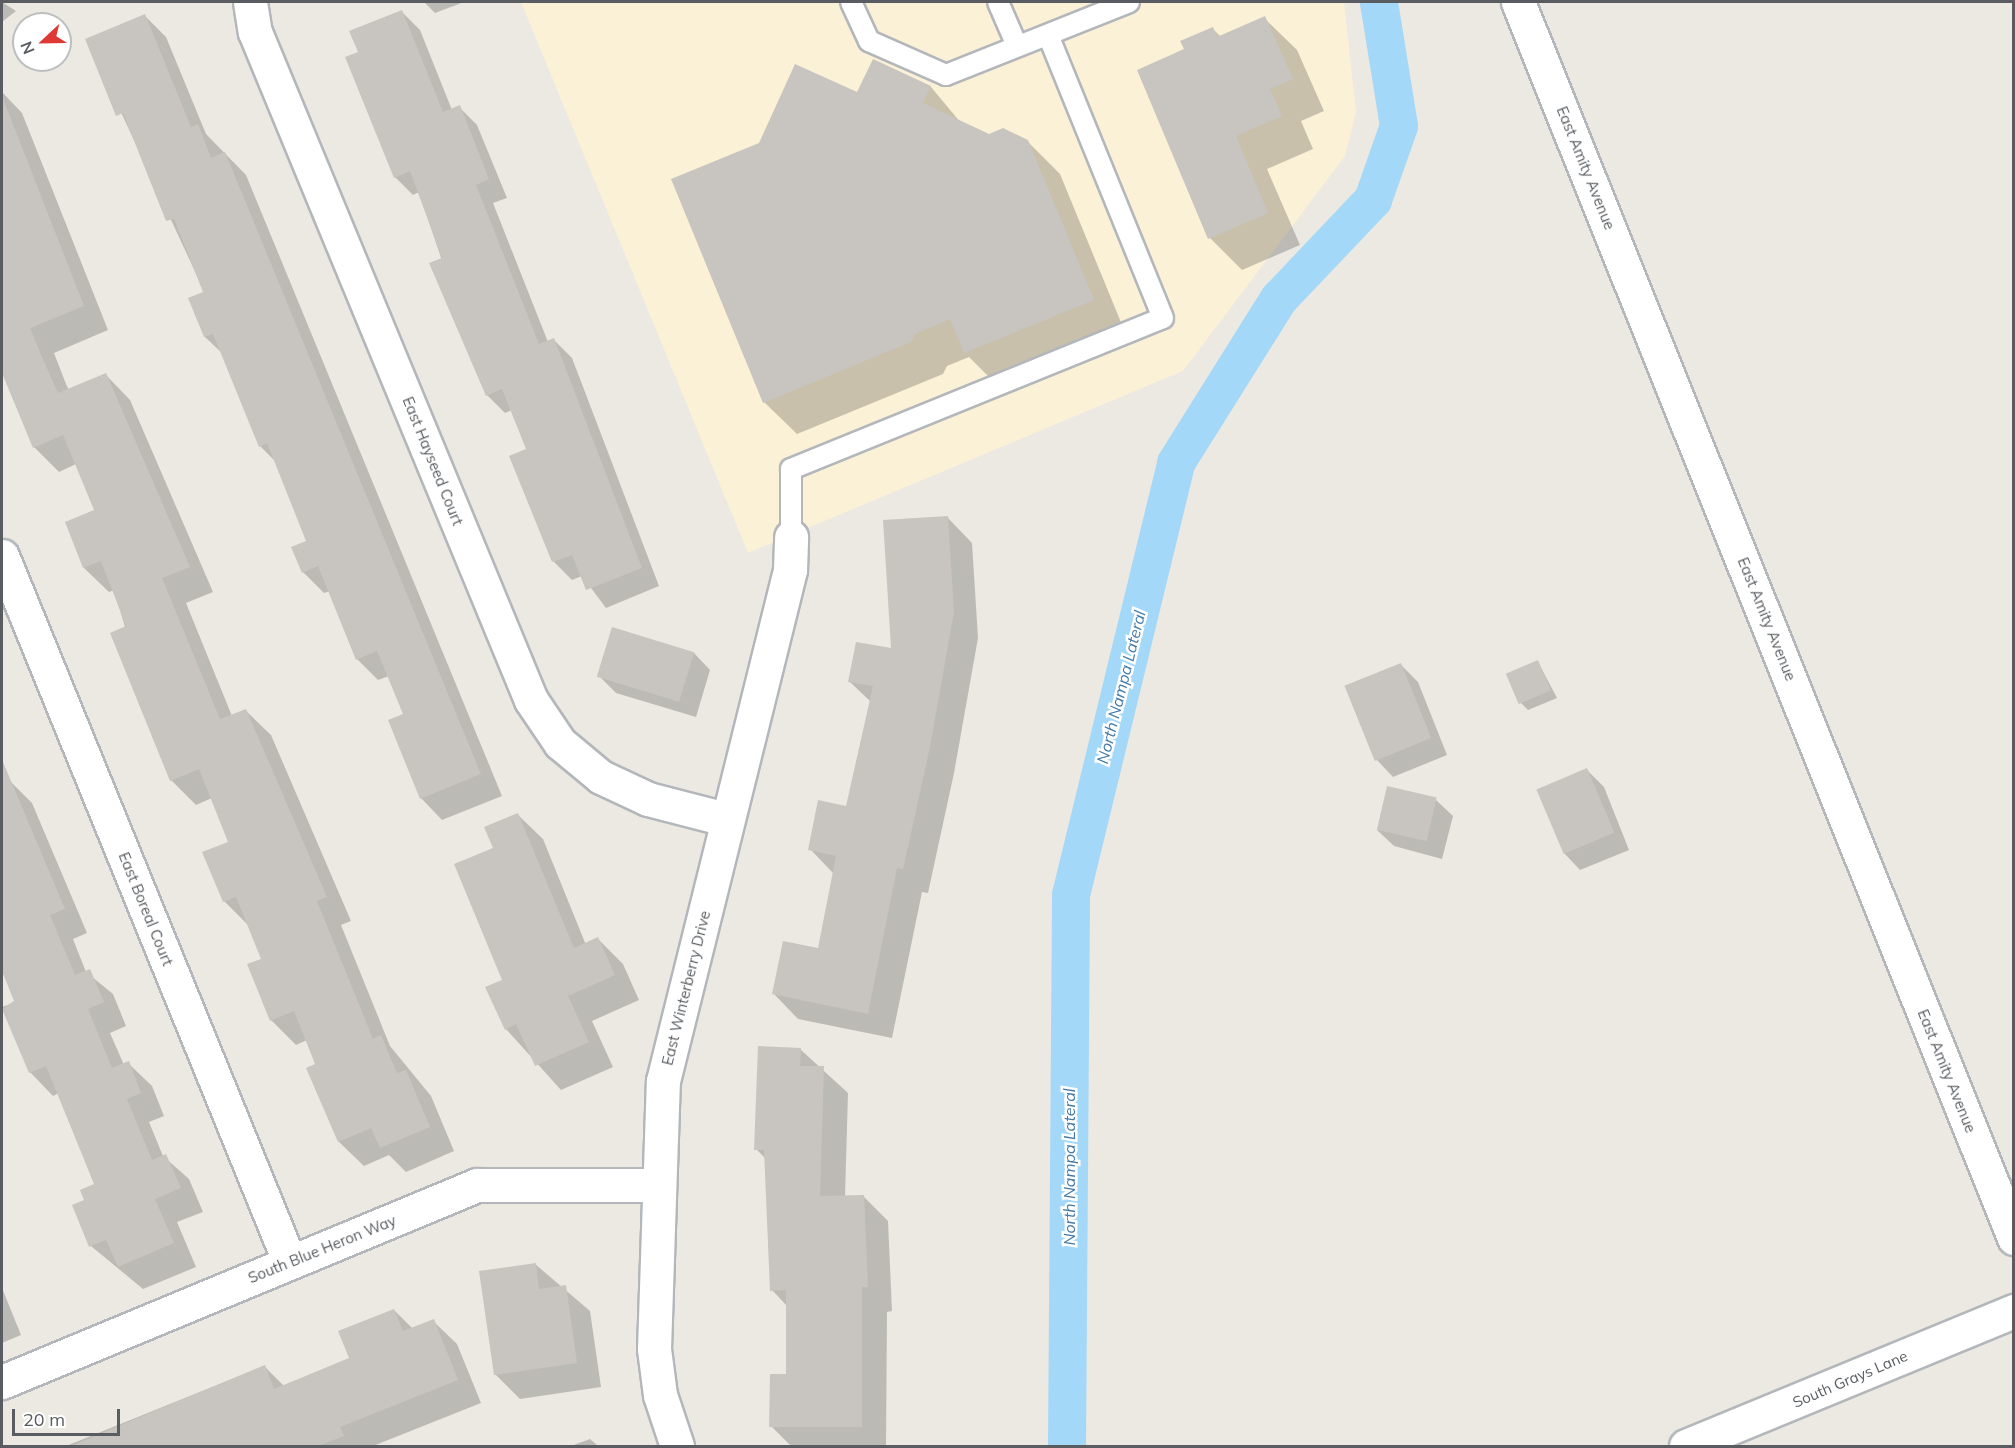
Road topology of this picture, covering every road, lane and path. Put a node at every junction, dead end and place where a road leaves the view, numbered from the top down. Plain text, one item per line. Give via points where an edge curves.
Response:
1 (250, 2) edge
2 (852, 2) edge
3 (998, 2) edge
4 (1129, 2) edge
5 (1518, 2) edge
6 (1048, 35) junction
7 (1017, 46) junction
8 (791, 537) joint
9 (2, 556) edge
10 (726, 819) junction
11 (656, 1185) junction
12 (2013, 1238) edge
13 (290, 1263) junction
14 (2013, 1311) edge
15 (2, 1382) edge
16 (677, 1446) edge
17 (1686, 1446) edge

1 - 10 street, East Hayseed Court via 255,32 531,700 561,743 601,777 648,799
2 - 7 lane via 869,41 946,75
3 - 7 lane
4 - 6 lane
5 - 12 street, East Amity Avenue
6 - 7 lane
6 - 8 lane via 1163,318 791,469
8 - 10 street, East Winterberry Drive via 790,570
9 - 13 street, East Boreal Court
10 - 11 street, East Winterberry Drive via 663,1082
11 - 13 street, South Blue Heron Way via 477,1185
11 - 16 street, East Winterberry Drive via 654,1349 660,1395
13 - 15 street, South Blue Heron Way
14 - 17 street, South Grays Lane

